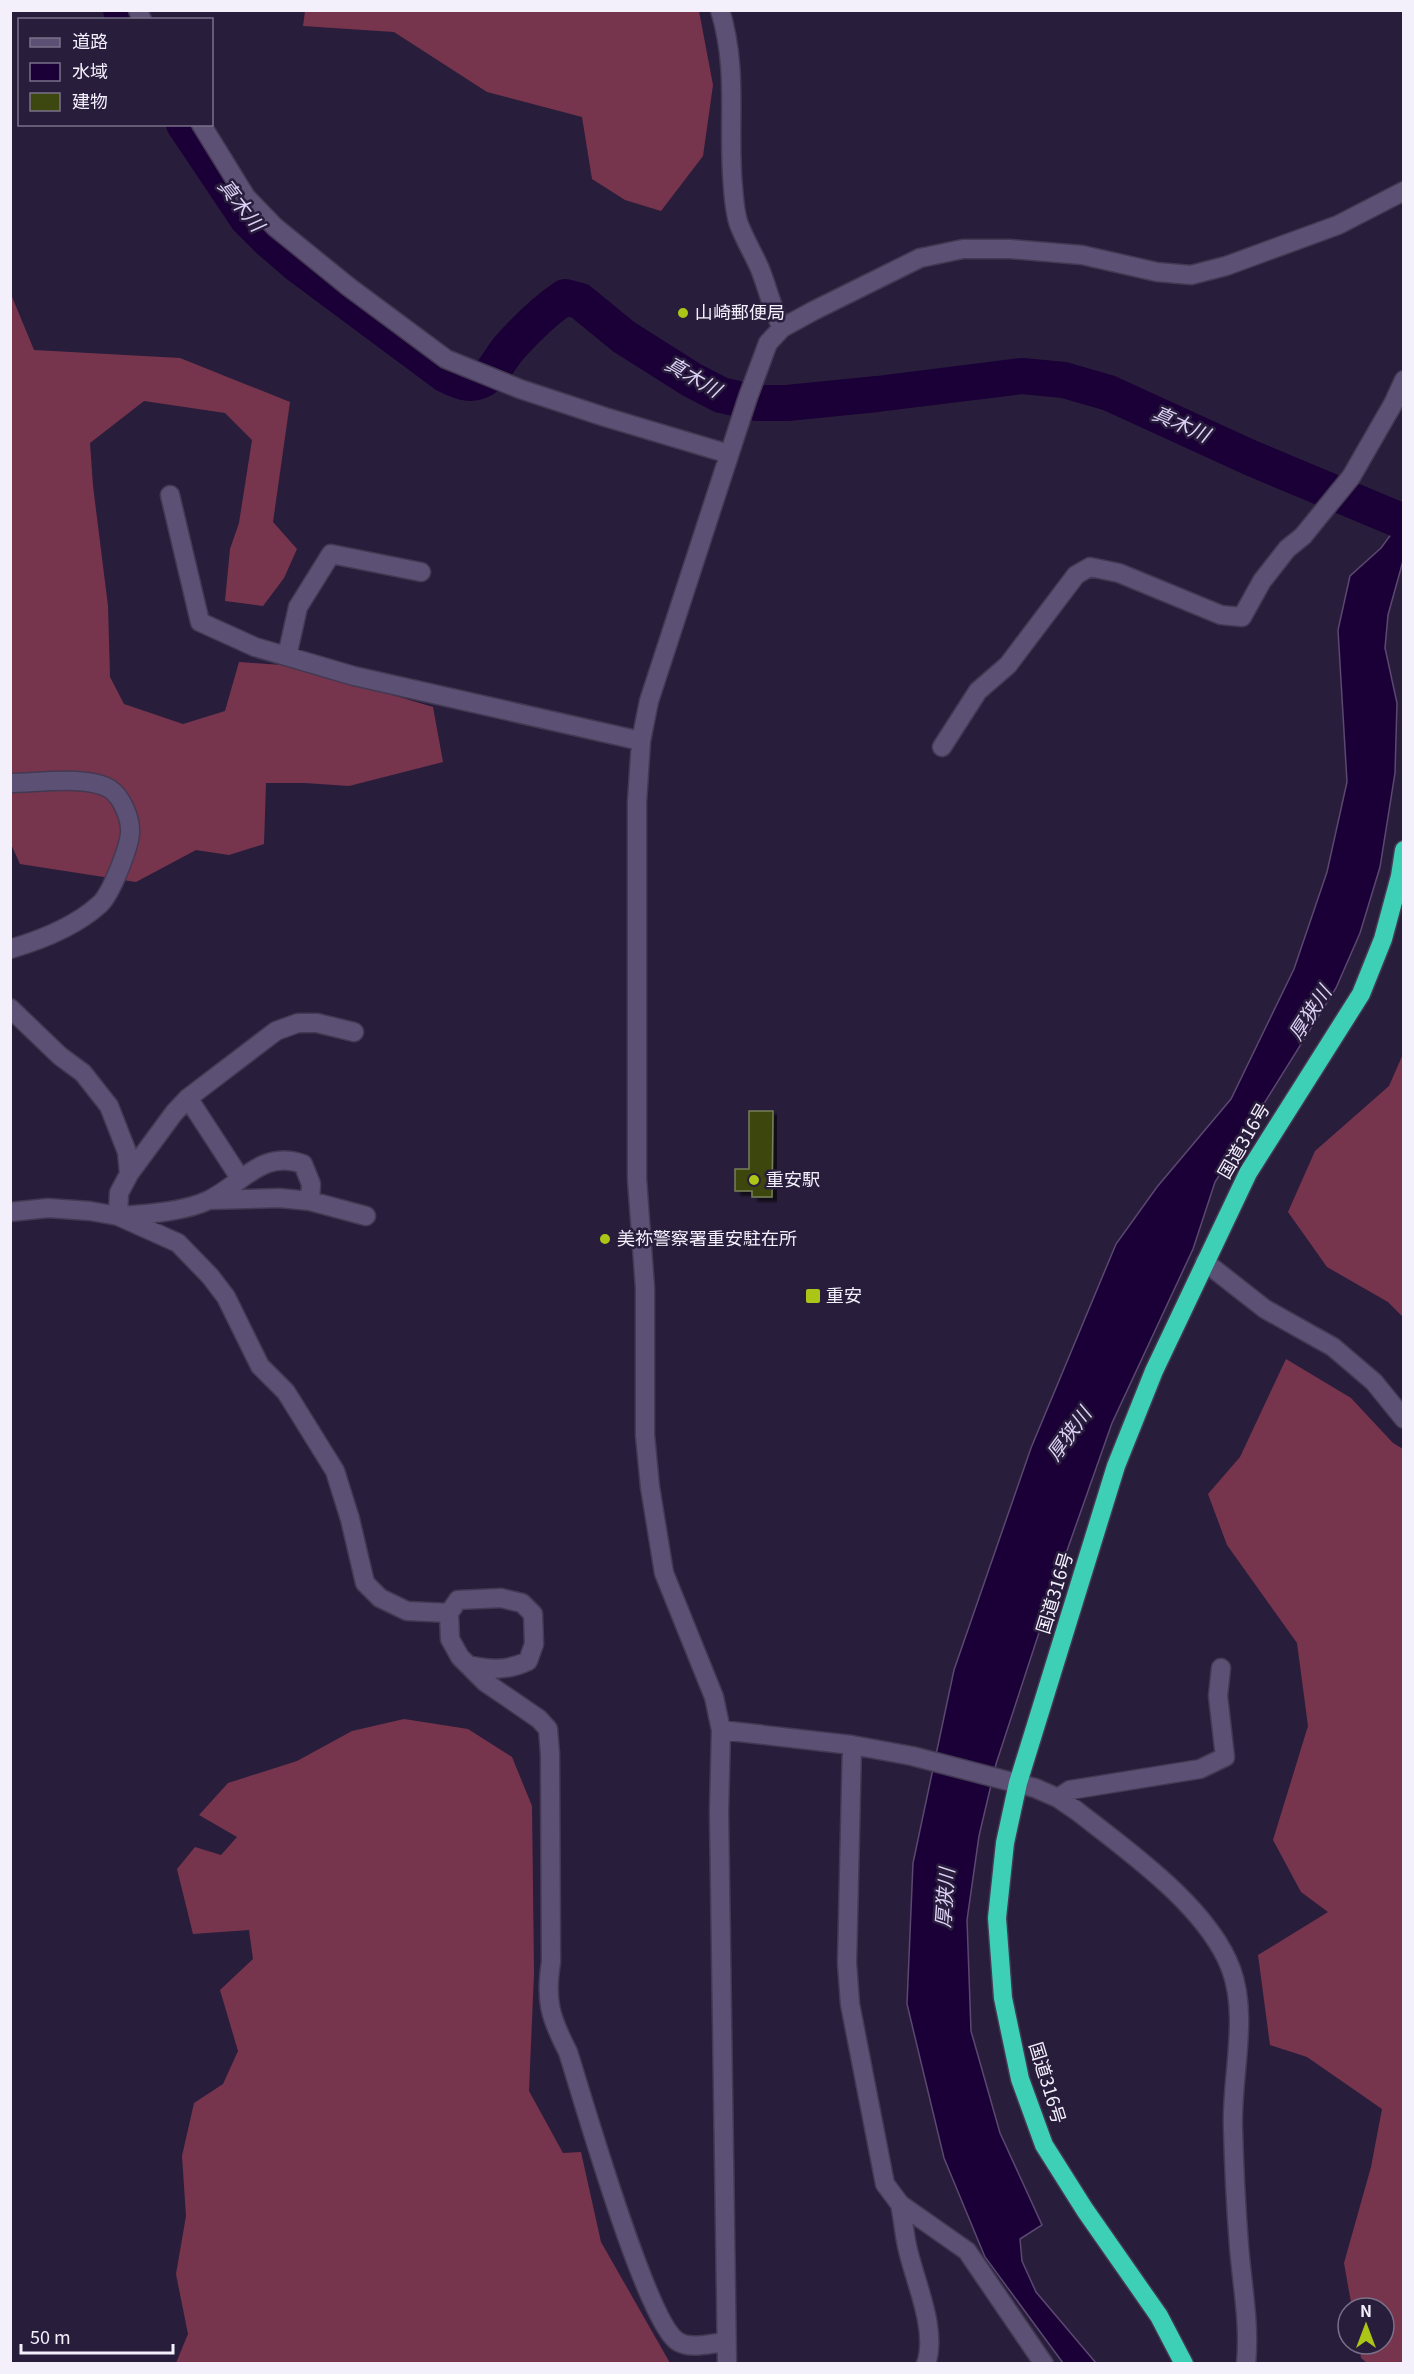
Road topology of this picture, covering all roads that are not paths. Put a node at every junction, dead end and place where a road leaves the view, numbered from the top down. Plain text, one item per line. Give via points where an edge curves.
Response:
1 (720, 10) edge
2 (202, 126) edge
3 (1404, 191) edge
4 (782, 328) junction
5 (1404, 380) edge
6 (729, 454) junction
7 (171, 495) dead end
8 (421, 572) dead end
9 (287, 656) junction
10 (641, 741) junction
11 (942, 747) dead end
12 (10, 783) edge
13 (1404, 850) edge
14 (10, 949) edge
15 (10, 1008) edge
16 (354, 1032) dead end
17 (188, 1098) junction
18 (129, 1174) junction
19 (240, 1178) junction
20 (119, 1193) junction
21 (209, 1200) junction
22 (310, 1201) junction
23 (90, 1211) junction
24 (10, 1212) edge
25 (118, 1216) junction
26 (366, 1216) dead end
27 (1205, 1262) junction
28 (1404, 1419) edge
29 (449, 1613) junction
30 (468, 1665) junction
31 (1221, 1668) dead end
32 (721, 1730) junction
33 (852, 1746) junction
34 (1012, 1782) junction
35 (1058, 1798) junction
36 (900, 2204) junction
37 (726, 2342) junction
38 (727, 2364) edge
39 (926, 2364) edge
40 (1044, 2364) edge
41 (1184, 2364) edge
42 (1246, 2364) edge

1 - 4 street via 732,74 732,167 739,225
2 - 6 street via 246,197 275,228 446,358 605,417
3 - 4 street via 1338,225 1191,275 1157,272 1082,255 1010,249 963,249 920,258
4 - 6 street via 768,343
5 - 11 street via 1351,477 1262,581 1242,617 1221,615 1119,573 1090,567 1076,576 1008,665 978,691
6 - 10 street via 650,701
7 - 9 street via 200,622 255,647
8 - 9 street via 331,554 298,607
9 - 10 street via 354,676
10 - 32 street via 637,802 637,1179 645,1288 645,1435 664,1573 714,1697
12 - 14 street via 81,780 110,789 124,805 130,833 116,878 102,903 31,943
13 - 27 highway, 国道316号 via 1383,939 1361,994 1248,1173
15 - 18 street via 83,1073 109,1106 127,1152
16 - 17 street via 317,1023 298,1023 276,1031
17 - 18 street
17 - 19 street
18 - 20 street
19 - 21 street
19 - 22 street via 271,1160 289,1159 303,1164 311,1184
20 - 23 street
20 - 25 street
21 - 22 street
21 - 25 street via 174,1210
22 - 26 street
23 - 24 street via 48,1208
23 - 25 street
25 - 29 street via 178,1242 226,1297 260,1366 286,1392 334,1471 365,1583 380,1598 407,1611
27 - 28 street via 1265,1309 1333,1347 1374,1382
27 - 34 highway, 国道316号 via 1154,1371 1116,1466
29 - 30 street via 450,1639
29 - 30 street via 458,1600 501,1598 522,1603 533,1614 534,1644 528,1661 514,1668 495,1670
30 - 37 street via 485,1683 548,1729 551,1962 547,1990 553,2023 568,2052 638,2268 675,2340 688,2345
31 - 35 street via 1218,1696 1225,1757 1200,1769 1071,1790
32 - 33 street
32 - 37 street
33 - 34 street via 912,1756
33 - 36 street via 847,1963 850,2004 885,2184
34 - 35 street
34 - 41 highway, 国道316号 via 997,1918 1003,1998 1020,2079 1044,2145 1159,2316
35 - 42 street via 1187,1903 1214,1938 1231,1969 1238,2005 1233,2124
36 - 39 street via 926,2319
36 - 40 street via 967,2252
37 - 38 street

